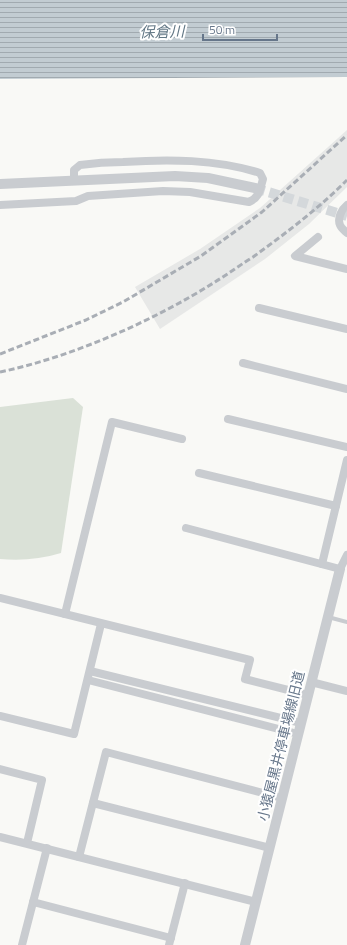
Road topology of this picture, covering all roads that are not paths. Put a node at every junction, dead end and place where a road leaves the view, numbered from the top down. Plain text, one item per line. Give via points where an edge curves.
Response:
1 (74, 180) junction
2 (0, 184) edge
3 (255, 188) tunnel mouth
4 (0, 205) edge
5 (347, 205) edge
6 (347, 233) edge
7 (318, 237) dead end
8 (347, 269) edge
9 (258, 308) dead end
10 (347, 329) edge
11 (243, 363) dead end
12 (347, 389) edge
13 (228, 419) dead end
14 (182, 439) dead end
15 (347, 447) edge
16 (347, 460) edge
17 (199, 473) dead end
18 (336, 506) junction
19 (186, 528) dead end
20 (347, 555) edge
21 (322, 564) junction
22 (340, 569) junction
23 (0, 598) edge
24 (65, 614) junction
25 (328, 617) junction
26 (347, 622) edge
27 (101, 624) junction
28 (90, 671) junction
29 (88, 680) junction
30 (311, 682) junction
31 (347, 690) edge
32 (308, 695) junction
33 (0, 716) edge
34 (301, 723) junction
35 (298, 734) junction
36 (0, 769) edge
37 (282, 798) junction
38 (93, 803) junction
39 (0, 836) edge
40 (27, 843) junction
41 (47, 848) junction
42 (270, 848) junction
43 (79, 857) junction
44 (185, 883) junction
45 (33, 902) junction
46 (256, 902) junction
47 (170, 941) edge
48 (22, 945) edge
49 (246, 945) edge

1 - 2 street
1 - 3 street via 191,176
1 - 4 street via 74,170 80,165 142,160 201,162 228,166 260,173 263,179 259,194 250,202 190,192 163,192 88,196 76,201
5 - 6 street via 339,217 340,225
7 - 8 street via 295,256
9 - 10 street
11 - 12 street
13 - 15 street
14 - 24 street via 112,422
16 - 18 street
17 - 18 street
18 - 21 street
19 - 21 street
20 - 22 street, 小猿屋黒井停車場線旧道
21 - 22 street
22 - 25 street, 小猿屋黒井停車場線旧道
23 - 24 street
24 - 27 street
25 - 26 lane
25 - 30 street, 小猿屋黒井停車場線旧道
27 - 28 street
27 - 32 street via 250,660 245,679
28 - 29 street
28 - 34 street
29 - 33 street via 74,734
29 - 35 street
30 - 31 street
30 - 32 street, 小猿屋黒井停車場線旧道
32 - 34 street, 小猿屋黒井停車場線旧道
34 - 35 street, 小猿屋黒井停車場線旧道
35 - 37 street, 小猿屋黒井停車場線旧道
36 - 40 street via 42,780
37 - 38 street via 106,752
37 - 42 street, 小猿屋黒井停車場線旧道
38 - 42 street
38 - 43 street
39 - 40 street
40 - 41 street
41 - 43 street
41 - 45 street
42 - 46 street, 小猿屋黒井停車場線旧道
43 - 44 street
44 - 46 street
44 - 47 street
45 - 47 street
45 - 48 street
46 - 49 street, 小猿屋黒井停車場線旧道

